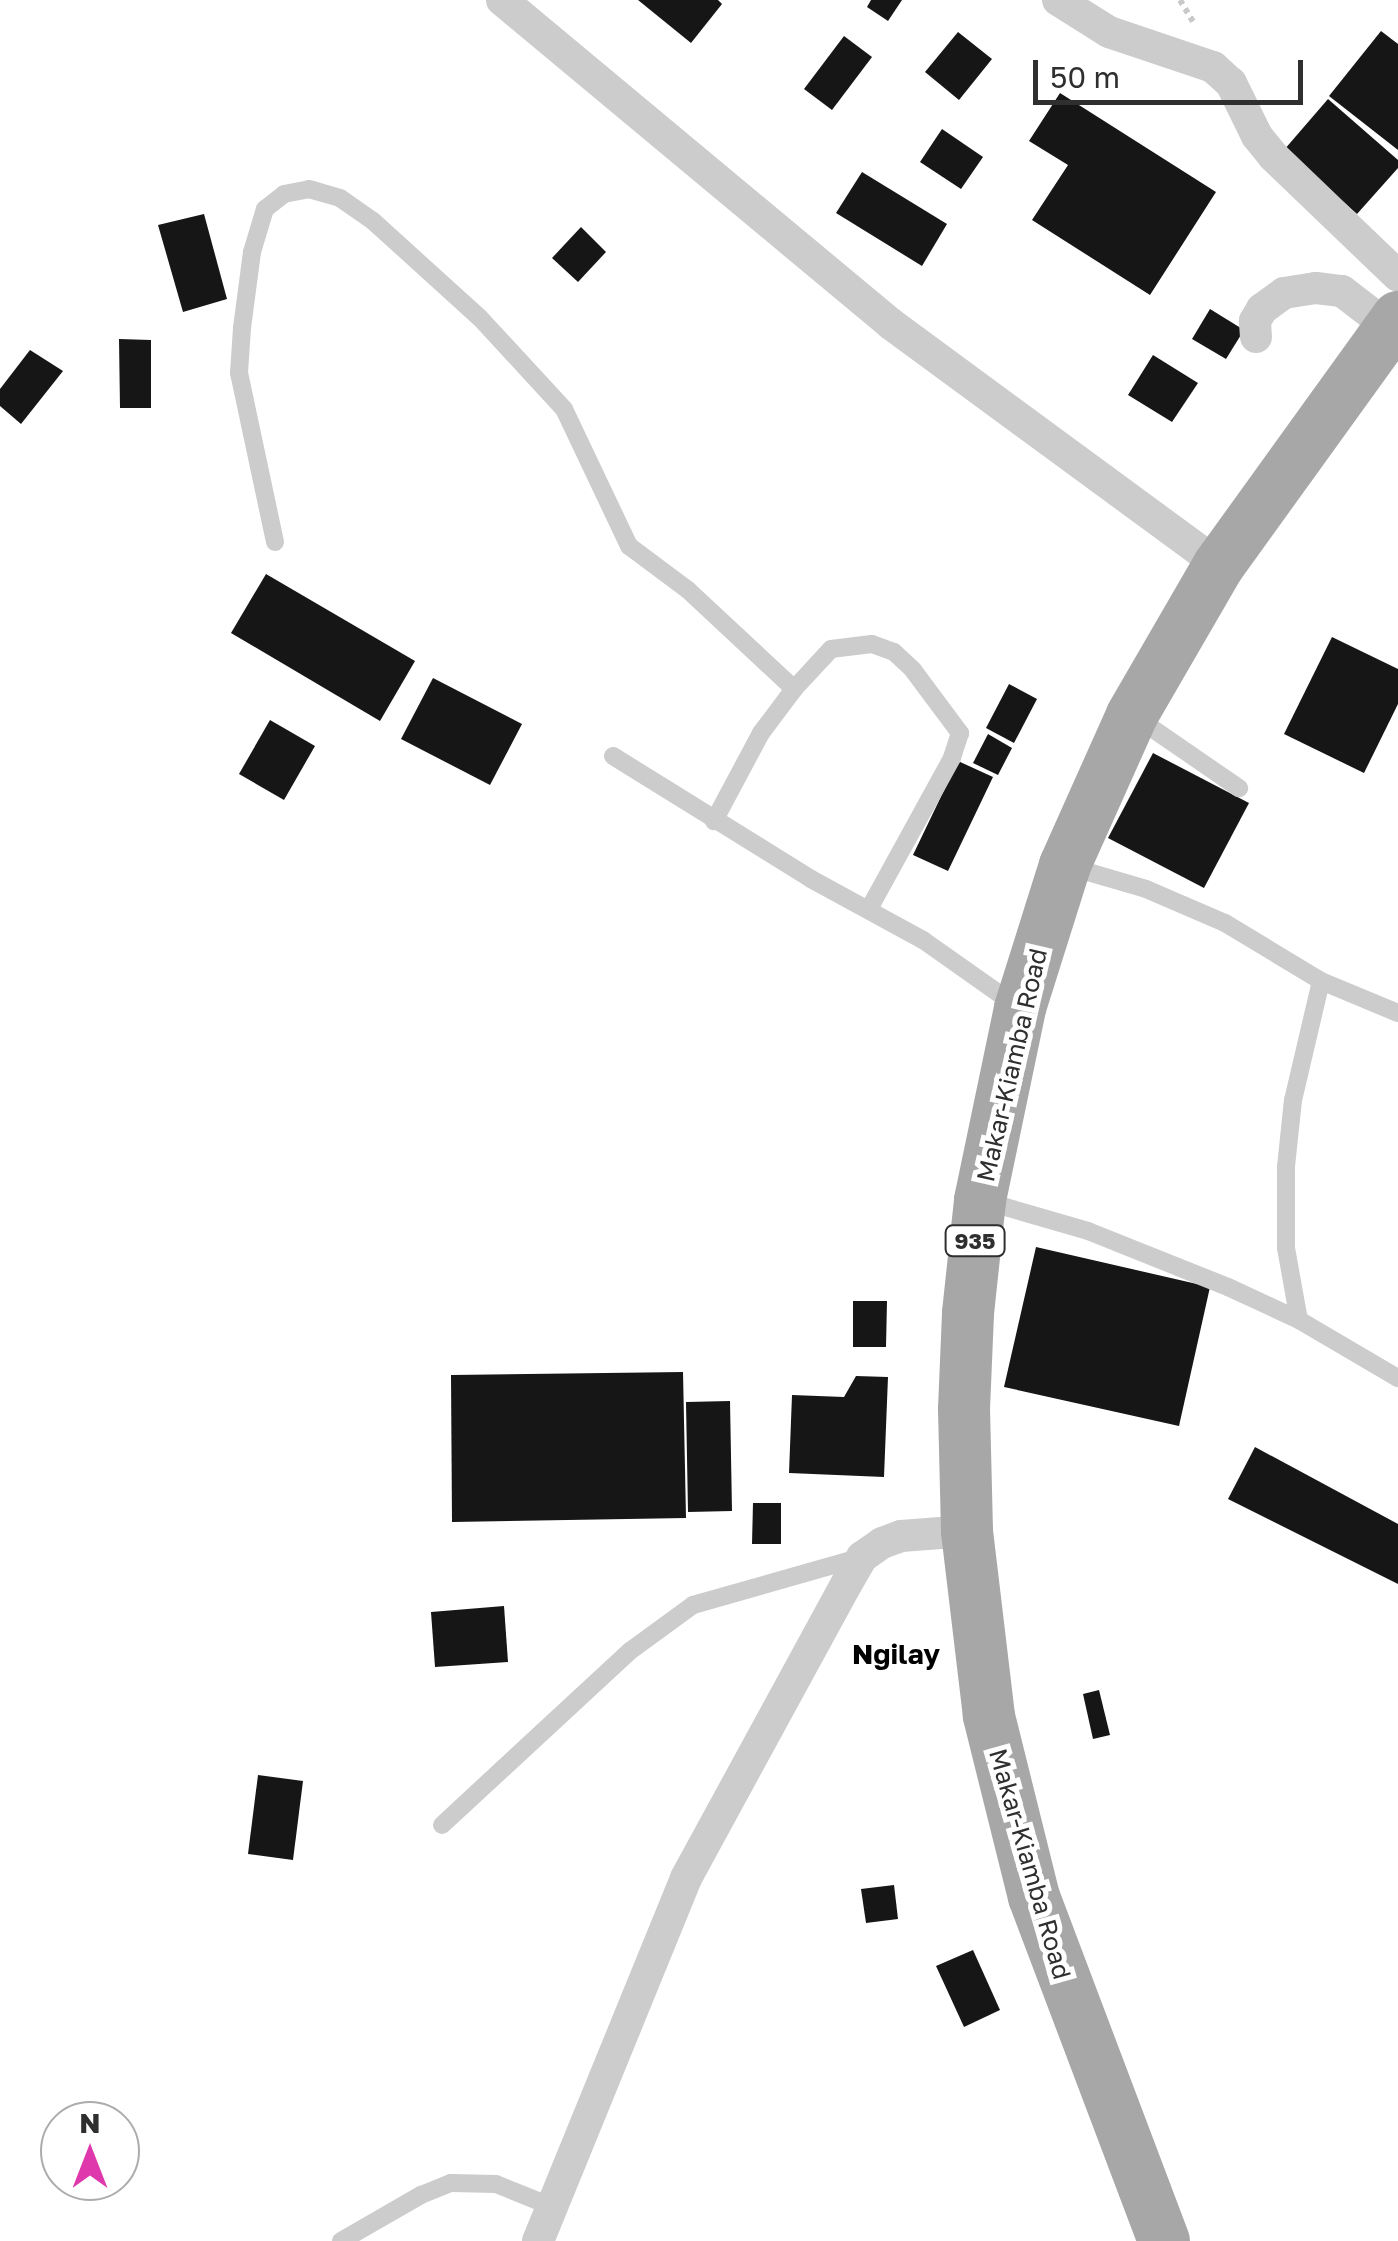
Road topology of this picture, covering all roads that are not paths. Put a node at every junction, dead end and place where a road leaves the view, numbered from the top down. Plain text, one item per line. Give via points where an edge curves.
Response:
1 (502, 0) edge
2 (1058, 0) edge
3 (1398, 276) edge
4 (1394, 322) edge
5 (1256, 337) dead end
6 (274, 542) dead end
7 (1218, 564) junction
8 (794, 689) junction
9 (1132, 715) junction
10 (614, 756) dead end
11 (1239, 788) dead end
12 (714, 820) junction
13 (1065, 865) junction
14 (869, 909) junction
15 (1321, 982) junction
16 (1020, 1008) junction
17 (1398, 1013) edge
18 (980, 1200) junction
19 (1300, 1320) junction
20 (1398, 1378) edge
21 (967, 1531) junction
22 (862, 1557) junction
23 (442, 1825) dead end
24 (553, 2207) junction
25 (341, 2241) edge
26 (538, 2241) edge
27 (1164, 2241) edge

1 - 7 street via 891,324
2 - 3 street via 1109,32 1213,67 1230,82 1273,156
4 - 5 street via 1342,291 1316,288 1284,293 1262,309
4 - 7 main road, Makar-Kiamba Road / 935
6 - 8 lane via 239,372 242,328 265,209 284,194 309,189 340,198 373,221 480,318 564,409 629,546 688,590
7 - 9 main road, Makar-Kiamba Road / 935
8 - 12 lane via 761,733
8 - 14 lane via 831,650 872,644 894,652 913,670 960,732
9 - 11 lane
9 - 13 main road, Makar-Kiamba Road / 935
10 - 12 lane
12 - 14 lane
13 - 15 lane via 1206,914
13 - 16 main road, Makar-Kiamba Road / 935
14 - 16 lane
15 - 17 lane
15 - 19 lane via 1286,1167 1286,1248
16 - 18 main road, Makar-Kiamba Road / 935
18 - 19 lane via 1088,1231
18 - 21 main road, Makar-Kiamba Road / 935 via 966,1371
19 - 20 lane
21 - 22 street via 901,1536
21 - 27 main road, Makar-Kiamba Road / 935 via 989,1716 1028,1879
22 - 23 lane via 693,1605 630,1651
22 - 24 street via 686,1878
24 - 25 lane via 496,2184 451,2184
24 - 26 street

